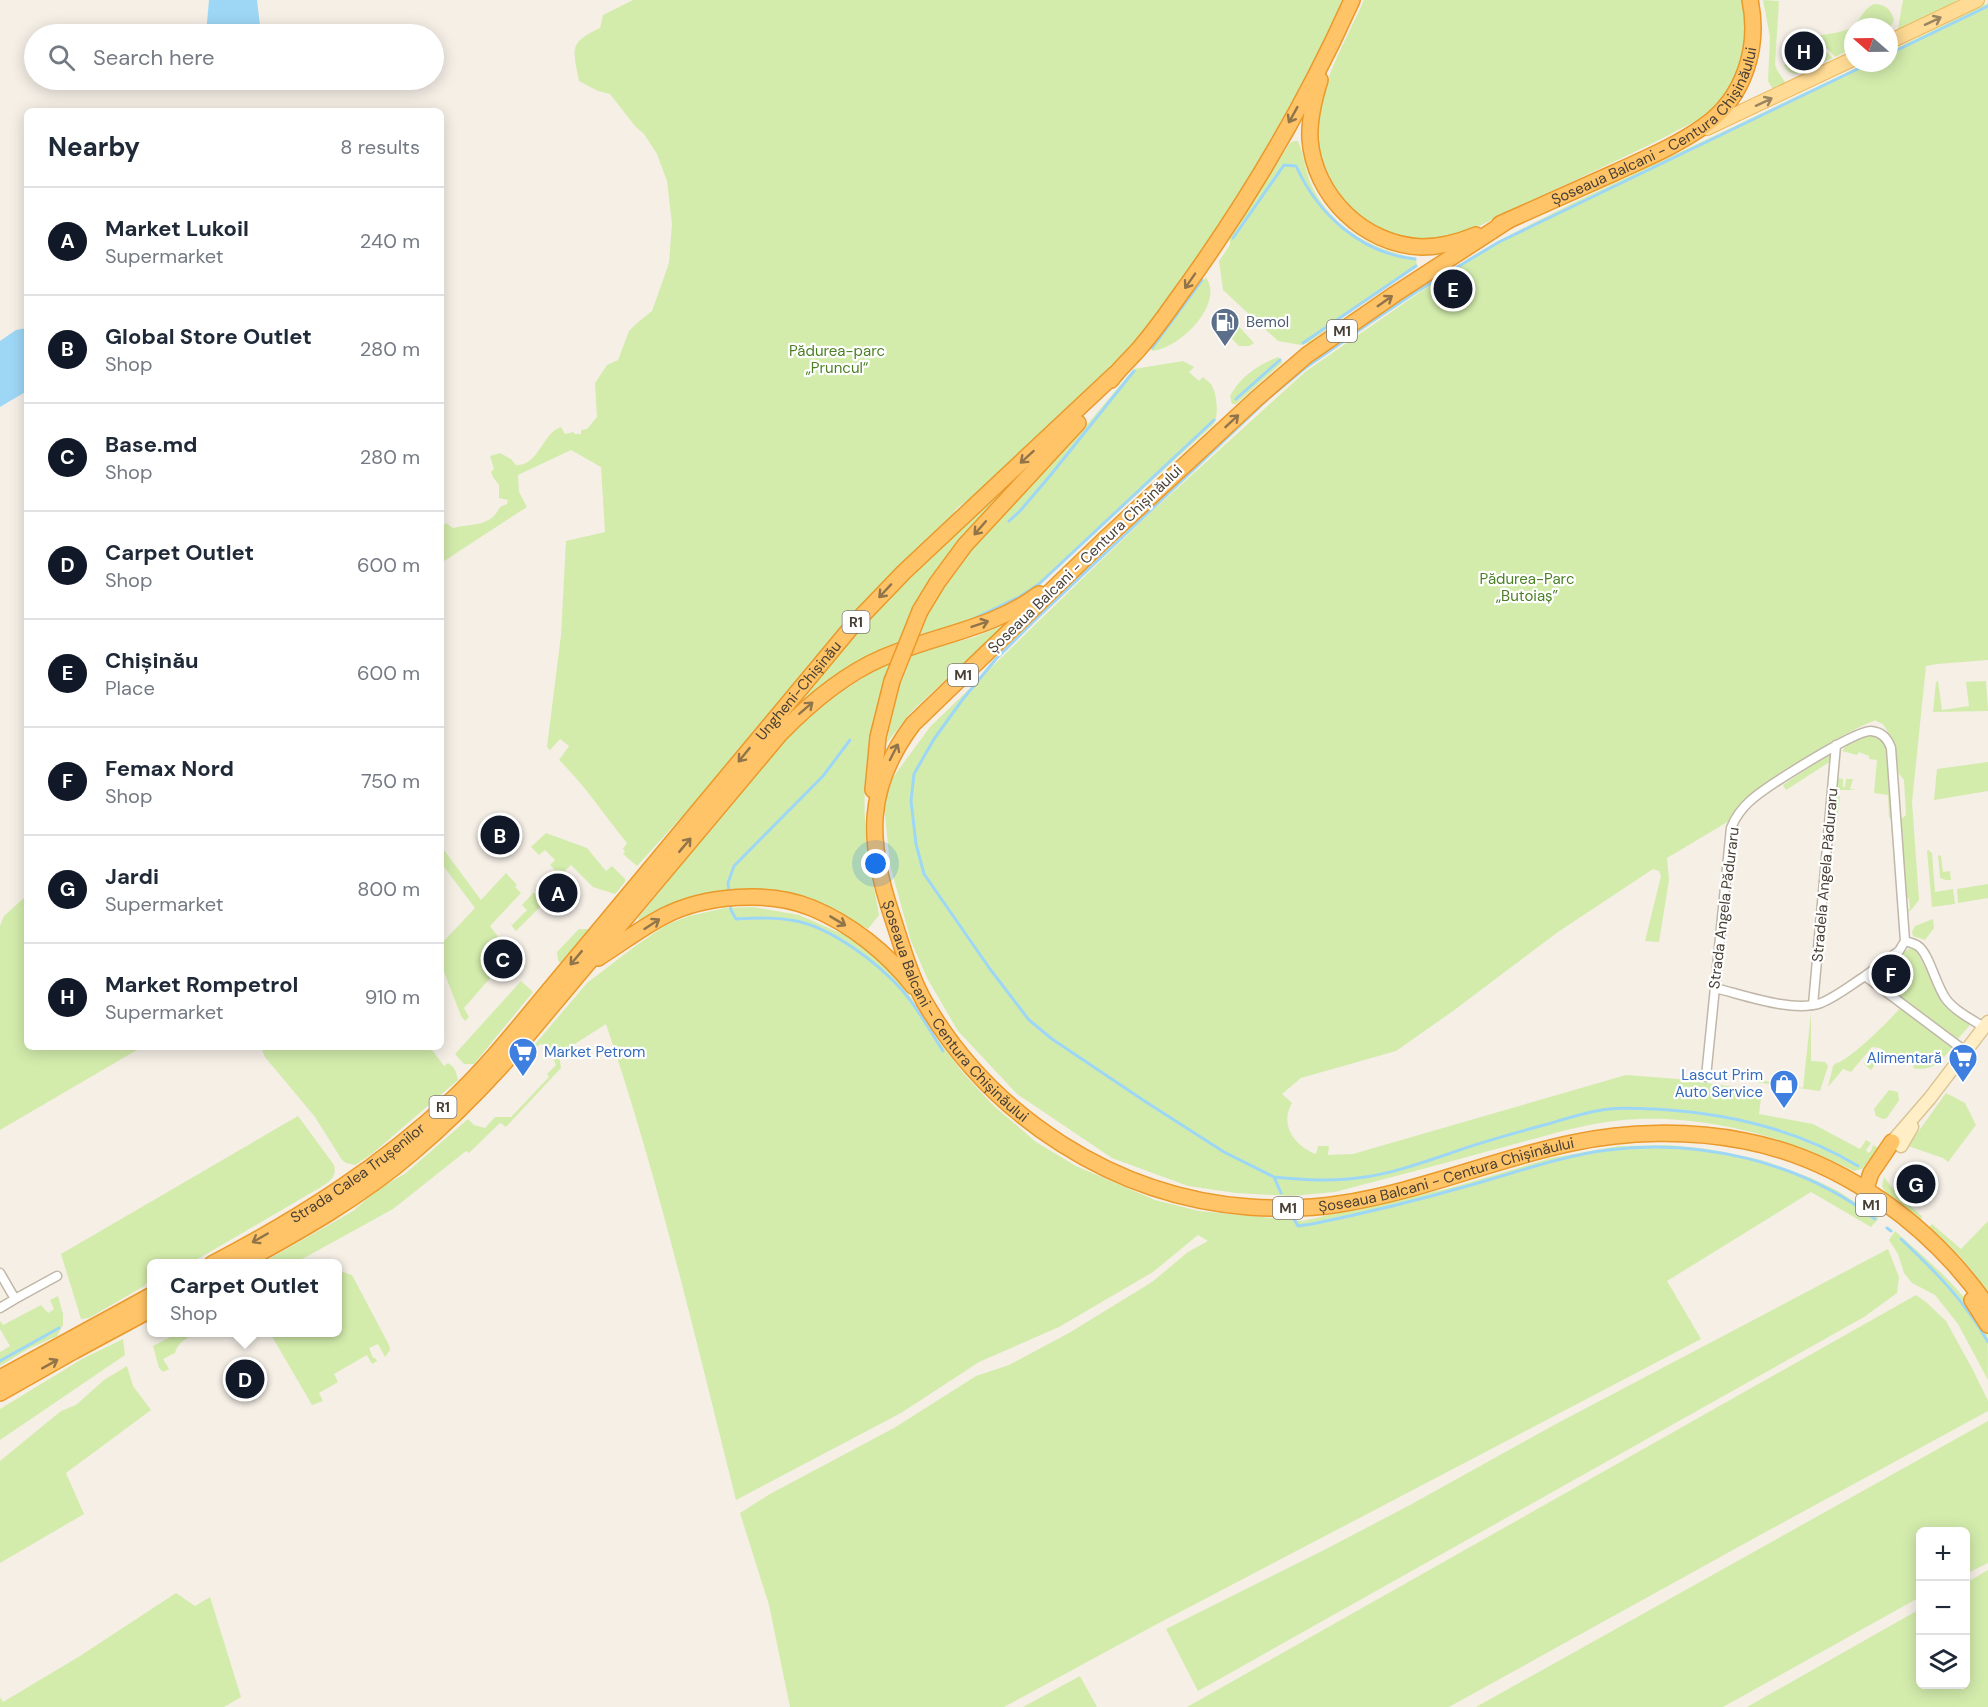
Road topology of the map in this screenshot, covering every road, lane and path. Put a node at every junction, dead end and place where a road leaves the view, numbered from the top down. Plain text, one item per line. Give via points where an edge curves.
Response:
1 (1352, 0) edge
2 (1750, 0) edge
3 (1977, 0) edge
4 (1898, 38) edge
5 (1331, 46) junction
6 (1844, 63) edge
7 (1691, 135) junction
8 (1509, 220) junction
9 (1115, 374) junction
10 (1082, 563) junction
11 (1836, 745) junction
12 (874, 807) junction
13 (631, 901) junction
14 (1905, 941) junction
15 (585, 967) junction
16 (1865, 976) junction
17 (1715, 988) junction
18 (923, 998) junction
19 (1813, 1005) junction
20 (1986, 1024) edge
21 (1965, 1052) junction
22 (1706, 1077) dead end
23 (1716, 1137) junction
24 (1896, 1146) junction
25 (1864, 1188) junction
26 (220, 1259) edge
27 (248, 1259) edge
28 (0, 1273) edge
29 (57, 1276) dead end
30 (147, 1298) edge
31 (15, 1299) junction
32 (1988, 1307) edge
33 (0, 1308) edge
34 (147, 1312) edge
35 (1988, 1316) edge
36 (1988, 1325) edge
37 (0, 1378) edge
38 (0, 1394) edge

1 - 5 highway, Șoseaua Balcani - Centura Chișinăului
2 - 7 highway, Șoseaua Balcani - Centura Chișinăului via 1754,36 1747,70 1730,101
4 -> 3 main road
5 - 8 highway, Șoseaua Balcani - Centura Chișinăului via 1313,104 1310,141 1323,183 1339,208 1381,238 1421,247 1450,244
5 -> 9 highway, Șoseaua Balcani - Centura Chișinăului / M1 via 1209,254 1148,339
7 -> 6 main road
7 - 8 highway, Șoseaua Balcani - Centura Chișinăului
10 -> 8 highway, Șoseaua Balcani - Centura Chișinăului / M1 via 1230,422 1307,355
9 -> 12 highway, Șoseaua Balcani - Centura Chișinăului / M1, bridge via 1082,418 965,545 920,611 892,681 878,737 872,786
9 -> 13 highway, Ungheni-Chișinău / R1 via 868,609 757,739
12 -> 10 highway, Șoseaua Balcani - Centura Chișinăului / M1 via 886,768 913,724
13 -> 10 highway, Ungheni-Chișinău / R1 via 780,735 840,681 881,658 998,618 1028,603
11 - 14 street, Strada Angela Păduraru via 1871,731 1885,737 1891,748
11 - 17 street, Strada Angela Păduraru via 1752,799 1734,819
11 - 19 street, Stradela Angela Păduraru
12 - 18 highway, Șoseaua Balcani - Centura Chișinăului / M1 via 875,836 889,906
13 - 15 highway, Strada Calea Trușenilor / R1
13 -> 26 highway, Strada Calea Trușenilor / R1 via 478,1073 418,1130 343,1188
14 - 16 street via 1899,951
14 - 20 street via 1923,950 1949,1003
15 -> 18 highway via 664,916 682,909 734,897 773,899 809,906 842,923 896,966
15 - 27 highway, Strada Calea Trușenilor / R1 via 489,1079 412,1154 339,1207
16 - 19 street
16 - 21 street
17 - 19 street via 1796,1007
17 - 22 street, Strada Angela Păduraru
18 - 23 highway, Șoseaua Balcani - Centura Chișinăului / M1 via 975,1072 1053,1139 1125,1176 1169,1192 1224,1204 1282,1208 1340,1204 1593,1139 1655,1134
20 - 21 main road
21 - 24 main road
23 - 24 highway, M1 via 1743,1136 1772,1143 1853,1176 1862,1174
23 - 25 highway, M1 via 1805,1164 1853,1189
23 - 36 highway, Șoseaua Balcani - Centura Chișinăului / M1 via 1817,1175 1886,1215 1949,1271
24 - 25 highway, M1
24 - 32 highway, M1 via 1880,1176 1885,1197 1935,1238 1972,1279
25 - 32 highway, M1 via 1936,1244
25 - 35 highway, M1 via 1872,1201 1932,1248 1965,1283
28 - 31 street
29 - 31 street
30 - 37 highway
31 - 33 street
38 -> 34 highway

